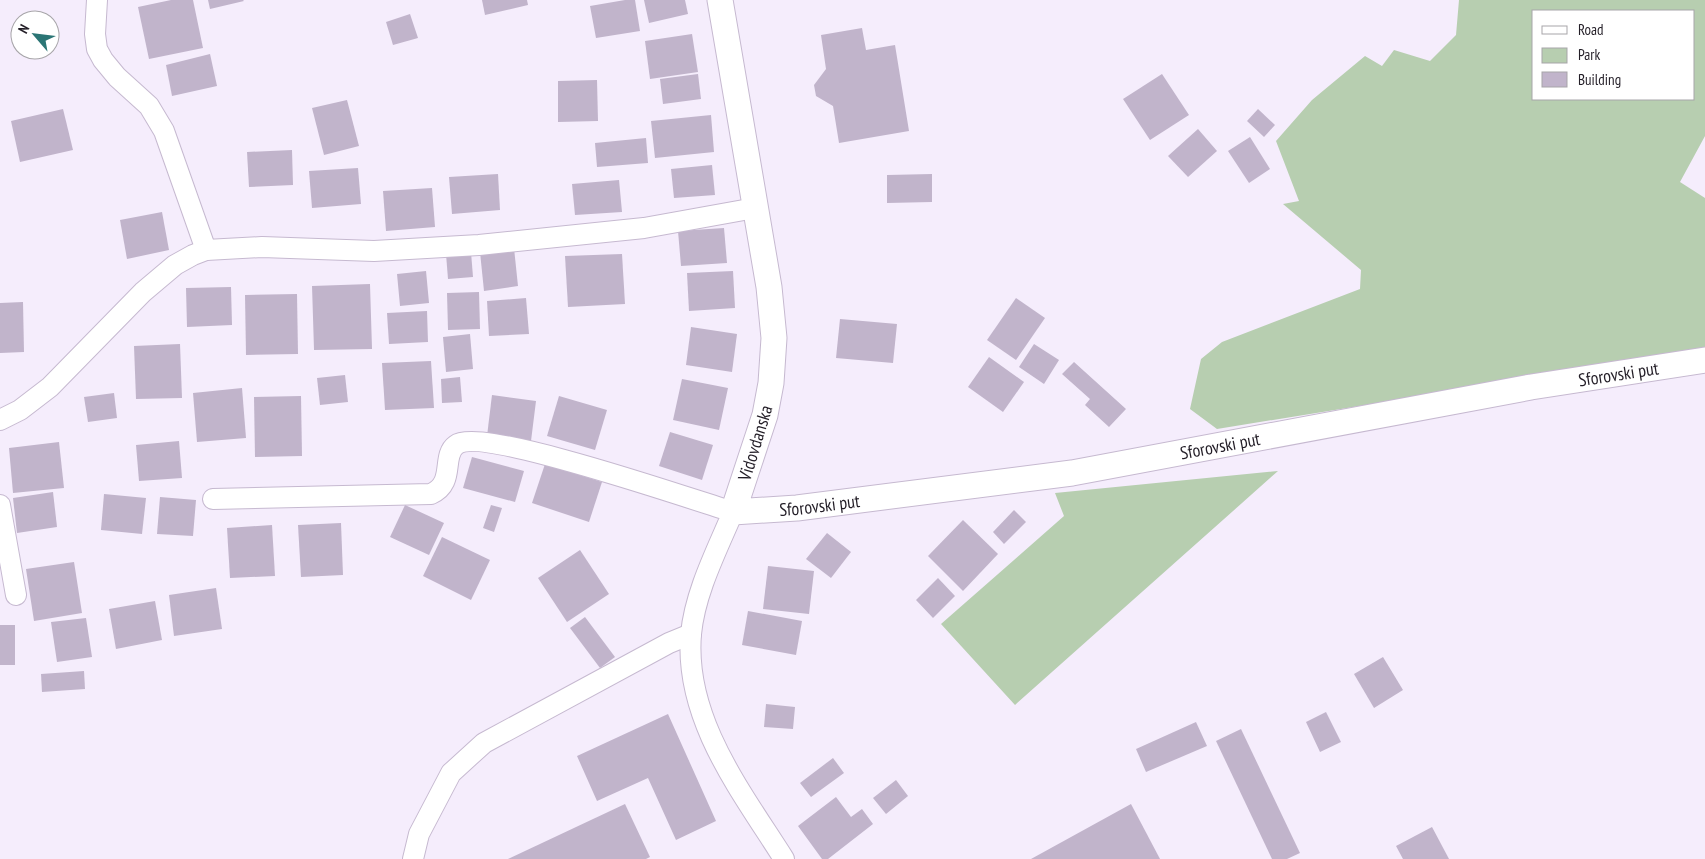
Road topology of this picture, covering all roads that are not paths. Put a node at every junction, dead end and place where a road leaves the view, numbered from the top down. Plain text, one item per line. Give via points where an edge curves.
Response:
1 (97, 0) edge
2 (720, 0) edge
3 (755, 208) junction
4 (206, 250) junction
5 (1705, 360) edge
6 (0, 420) edge
7 (213, 499) dead end
8 (0, 505) edge
9 (733, 512) junction
10 (16, 595) dead end
11 (691, 634) junction
12 (413, 859) edge
13 (784, 859) edge

1 - 4 street via 97,49 117,77 149,106 164,132
2 - 3 street, Vidovdanska
3 - 4 street via 644,228 479,245 374,251 262,247
3 - 9 street, Vidovdanska via 774,338 771,383 765,415
4 - 6 street via 175,265 143,292 50,387 20,410
5 - 9 street, Sforovski put via 1531,387 1072,473 797,508
7 - 9 street via 431,494 440,490 444,482 451,451 466,441 536,452
8 - 10 street
9 - 11 street, Vidovdanska via 707,573
11 - 12 street via 484,743 451,773 419,834
11 - 13 street, Vidovdanska via 693,678 718,755

